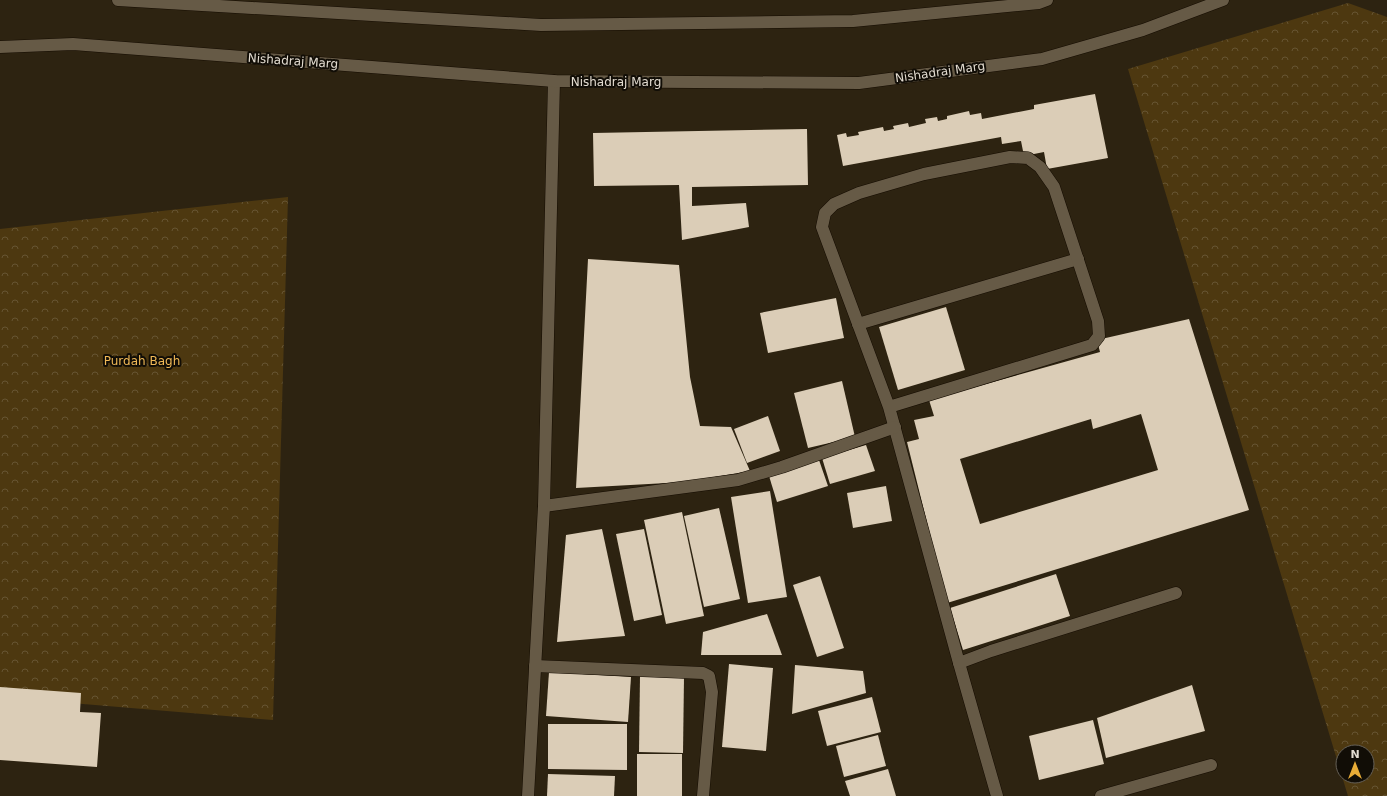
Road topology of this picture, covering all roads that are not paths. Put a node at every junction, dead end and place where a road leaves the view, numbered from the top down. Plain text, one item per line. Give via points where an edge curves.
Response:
1 (118, 0) edge
2 (1047, 0) edge
3 (1224, 0) edge
4 (0, 47) edge
5 (554, 82) junction
6 (1078, 259) junction
7 (858, 324) junction
8 (889, 407) junction
9 (895, 427) junction
10 (544, 506) junction
11 (1176, 593) dead end
12 (959, 663) junction
13 (535, 666) junction
14 (1211, 765) dead end
15 (528, 796) edge
16 (704, 796) edge
17 (997, 796) edge
18 (1101, 796) edge

1 - 2 street via 541,25 853,22 1039,3
3 - 5 street, Nishadraj Marg via 1143,30 1042,58 859,83
4 - 5 street, Nishadraj Marg via 73,44
5 - 10 street
6 - 7 street
6 - 7 street via 1054,187 1040,167 1028,158 1010,157 924,174 859,193 834,204 825,213 822,227
6 - 8 street via 1098,321 1099,336 1092,345
7 - 8 street
8 - 9 street
9 - 10 street via 738,480
9 - 12 street
10 - 13 street
11 - 12 street
12 - 17 street
13 - 15 street
13 - 16 street via 703,673 709,676 712,692
14 - 18 street

